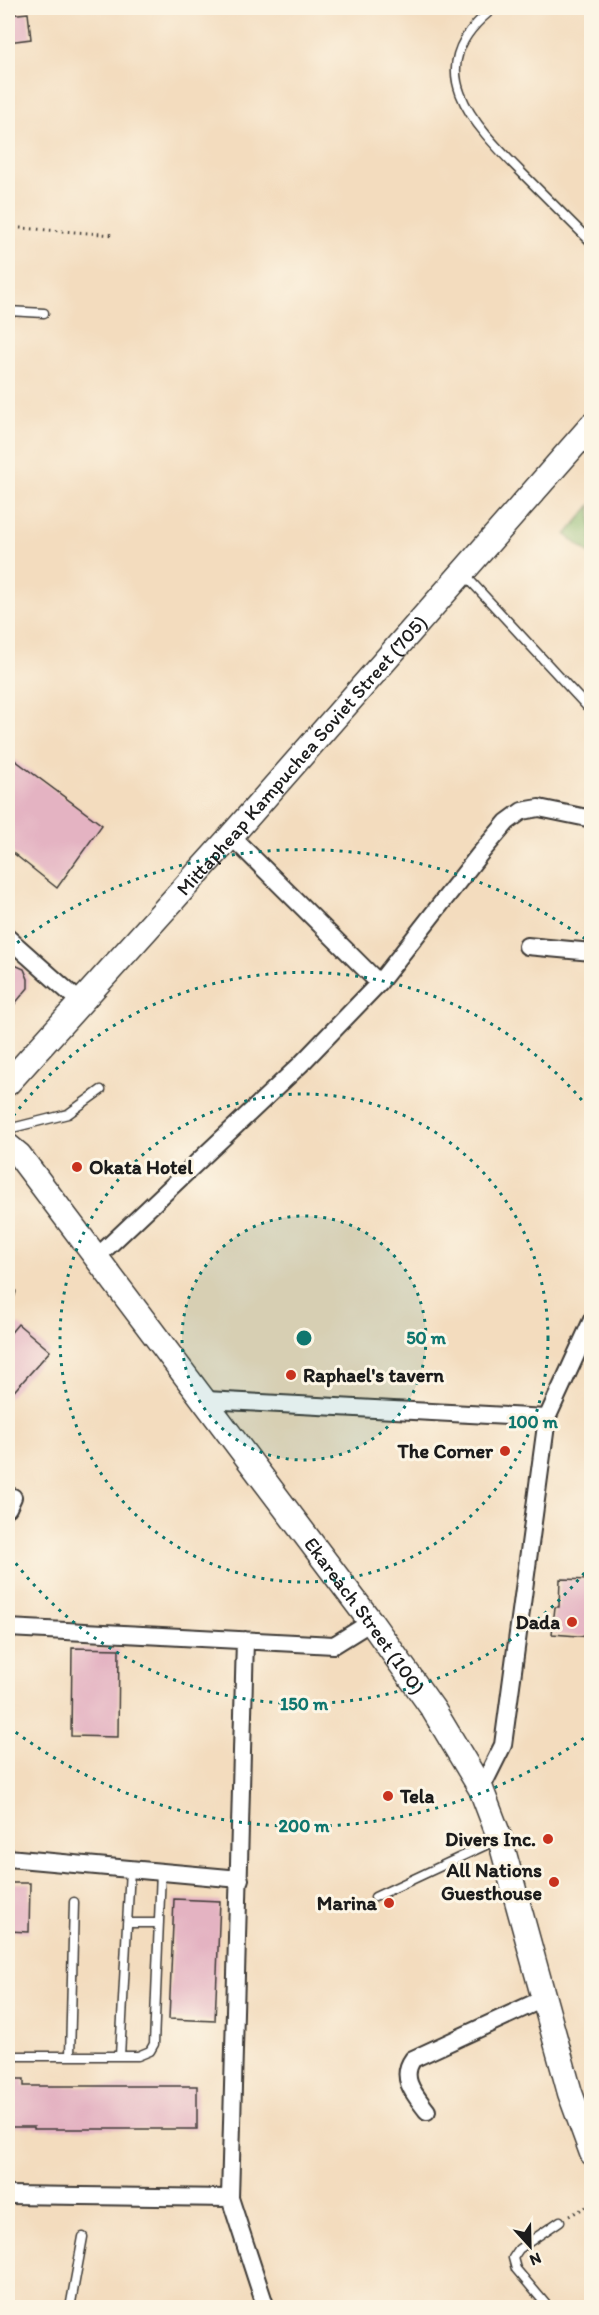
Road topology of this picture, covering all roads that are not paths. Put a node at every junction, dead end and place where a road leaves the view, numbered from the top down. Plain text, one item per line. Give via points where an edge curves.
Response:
1 (494, 8) edge
2 (591, 243) edge
3 (8, 311) edge
4 (44, 313) dead end
5 (591, 425) edge
6 (463, 572) junction
7 (591, 712) edge
8 (591, 819) edge
9 (231, 836) junction
10 (8, 938) edge
11 (527, 946) dead end
12 (591, 952) edge
13 (379, 983) junction
14 (80, 1002) junction
15 (8, 1083) edge
16 (100, 1090) dead end
17 (8, 1129) edge
18 (8, 1146) edge
19 (98, 1257) junction
20 (8, 1281) edge
21 (8, 1301) edge
22 (591, 1320) edge
23 (206, 1400) junction
24 (548, 1418) junction
25 (371, 1622) junction
26 (8, 1628) edge
27 (245, 1640) junction
28 (481, 1789) junction
29 (500, 1839) junction
30 (8, 1858) edge
31 (130, 1869) junction
32 (161, 1871) junction
33 (240, 1879) junction
34 (375, 1897) dead end
35 (75, 1902) dead end
36 (127, 1923) junction
37 (159, 1923) junction
38 (545, 1998) junction
39 (8, 2056) edge
40 (70, 2056) junction
41 (120, 2056) junction
42 (427, 2111) dead end
43 (591, 2154) edge
44 (8, 2196) edge
45 (230, 2198) junction
46 (560, 2221) road end
47 (83, 2237) dead end
48 (70, 2307) edge
49 (266, 2307) edge
50 (549, 2307) edge

1 - 2 lane via 474,23 457,58 456,82 464,107 491,142
3 - 4 lane
5 - 6 street, Mittapheap Kampuchea Soviet Street (705)
6 - 7 lane
6 - 9 street, Mittapheap Kampuchea Soviet Street (705)
8 - 13 street via 539,808 522,811 507,822
9 - 13 street
9 - 14 street, Mittapheap Kampuchea Soviet Street (705)
10 - 14 street
11 - 12 street
13 - 19 street via 300,1065
14 - 15 street, Mittapheap Kampuchea Soviet Street (705)
16 - 17 lane via 68,1114
18 - 19 street, Ekareach Street (100)
19 - 23 street, Ekareach Street (100)
20 - 21 lane
22 - 24 street
23 - 24 street
23 - 25 street, Ekareach Street (100)
24 - 28 street via 504,1745
25 - 27 street via 334,1645
25 - 28 street, Ekareach Street (100) via 433,1709
26 - 27 street
27 - 33 street
28 - 29 street, Ekareach Street (100)
29 - 34 lane
29 - 38 street, Ekareach Street (100)
30 - 31 street
31 - 32 street
31 - 36 lane
32 - 33 street
32 - 37 lane
33 - 45 street
35 - 40 lane
36 - 37 lane
36 - 41 lane
37 - 41 lane via 154,2044 150,2051 138,2056
38 - 42 street via 413,2059 407,2066 409,2086
38 - 43 street, Ekareach Street (100)
39 - 40 lane
40 - 41 lane
44 - 45 street
45 - 49 street
46 - 50 lane via 519,2249 513,2258 516,2269
47 - 48 lane

